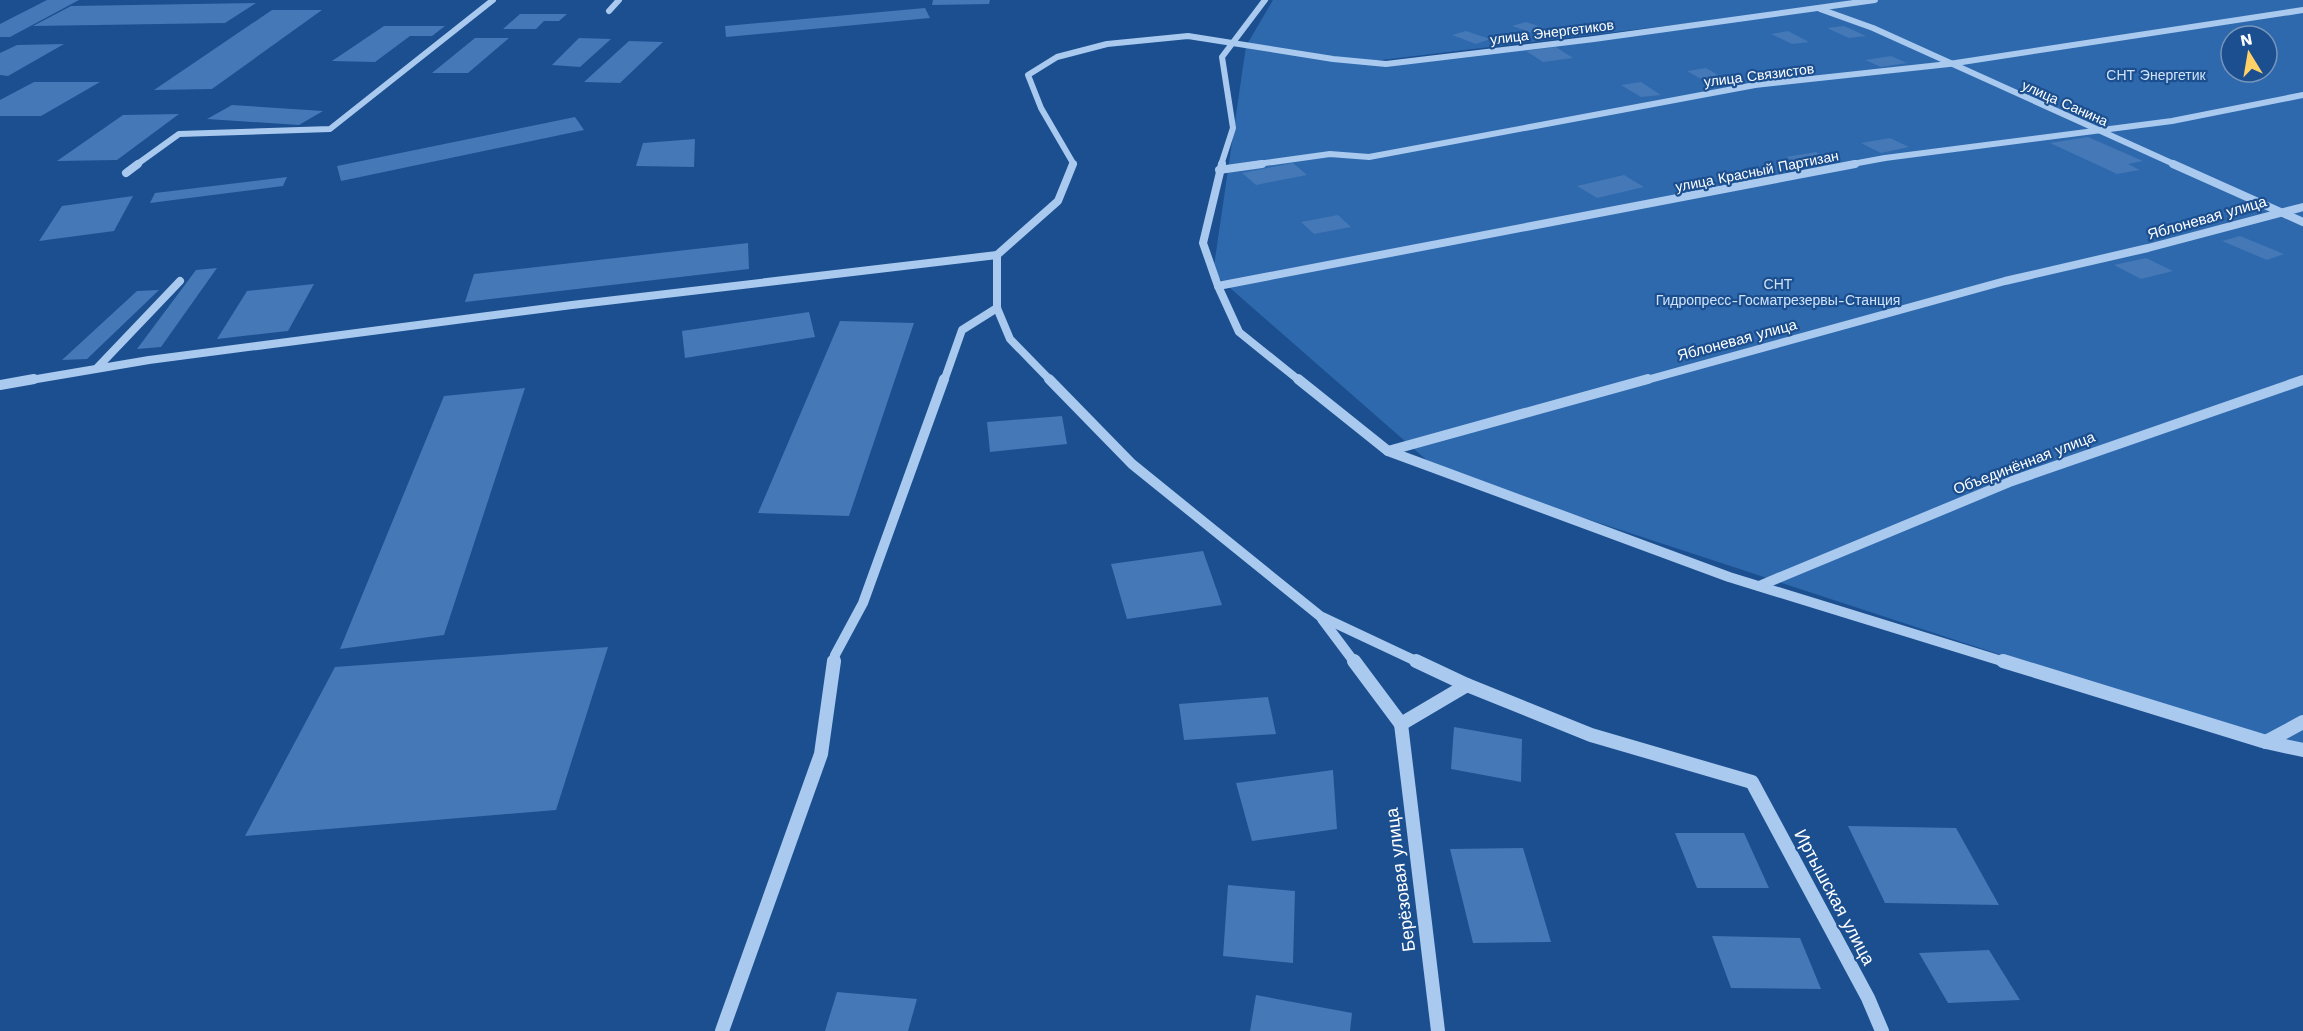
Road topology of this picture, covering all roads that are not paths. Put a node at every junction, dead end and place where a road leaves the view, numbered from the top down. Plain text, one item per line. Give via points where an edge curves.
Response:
1 (493, 0) edge
2 (619, 0) edge
3 (1265, 0) edge
4 (1830, 0) edge
5 (1875, 0) edge
6 (1842, 4) junction
7 (1817, 8) junction
8 (2303, 10) edge
9 (609, 11) dead end
10 (1232, 44) junction
11 (1949, 64) junction
12 (2303, 95) edge
13 (2098, 131) junction
14 (1220, 170) junction
15 (126, 173) dead end
16 (2303, 207) edge
17 (2280, 211) junction
18 (2303, 222) edge
19 (998, 255) junction
20 (180, 280) dead end
21 (1218, 286) junction
22 (997, 308) junction
23 (97, 368) junction
24 (2303, 380) edge
25 (0, 385) edge
26 (1388, 451) junction
27 (1759, 586) junction
28 (1320, 616) junction
29 (1467, 685) junction
30 (2303, 722) edge
31 (1401, 723) junction
32 (2266, 742) junction
33 (2303, 750) edge
34 (722, 1031) edge
35 (1438, 1031) edge
36 (1882, 1031) edge

1 - 15 street via 330,129 179,134
2 - 9 street
3 - 10 street
4 - 6 street
5 - 6 street, улица Энергетиков
6 - 7 street, улица Энергетиков
7 - 10 street, улица Энергетиков via 1386,64
7 - 11 street, улица Санина via 1873,28
8 - 11 street, улица Связистов
10 - 14 street via 1222,57 1233,128
10 - 19 street, улица Энергетиков via 1188,36 1107,44 1057,57 1028,75 1041,108 1073,164 1058,201
11 - 13 street, улица Санина
11 - 14 street, улица Связистов via 1755,85 1369,157 1330,154
12 - 13 street, улица Красный Партизан
13 - 17 street, улица Санина
13 - 21 street, улица Красный Партизан via 1885,158
14 - 21 street via 1203,243
16 - 17 street, Яблоневая улица
17 - 18 street, улица Санина
17 - 26 street, Яблоневая улица via 2148,248 2004,281
19 - 22 street
19 - 23 street via 584,303
20 - 23 street
21 - 26 street via 1239,332
22 - 28 street via 1010,339 1132,464
22 - 34 street via 962,330 863,603 835,655 821,754
23 - 25 street
24 - 27 street, Объединённая улица via 2012,481
26 - 27 street
27 - 32 street
28 - 29 street
28 - 31 street
29 - 31 street
29 - 36 street, Иртышская улица via 1591,735 1752,782
30 - 32 street
31 - 35 street, Берёзовая улица
32 - 33 street

